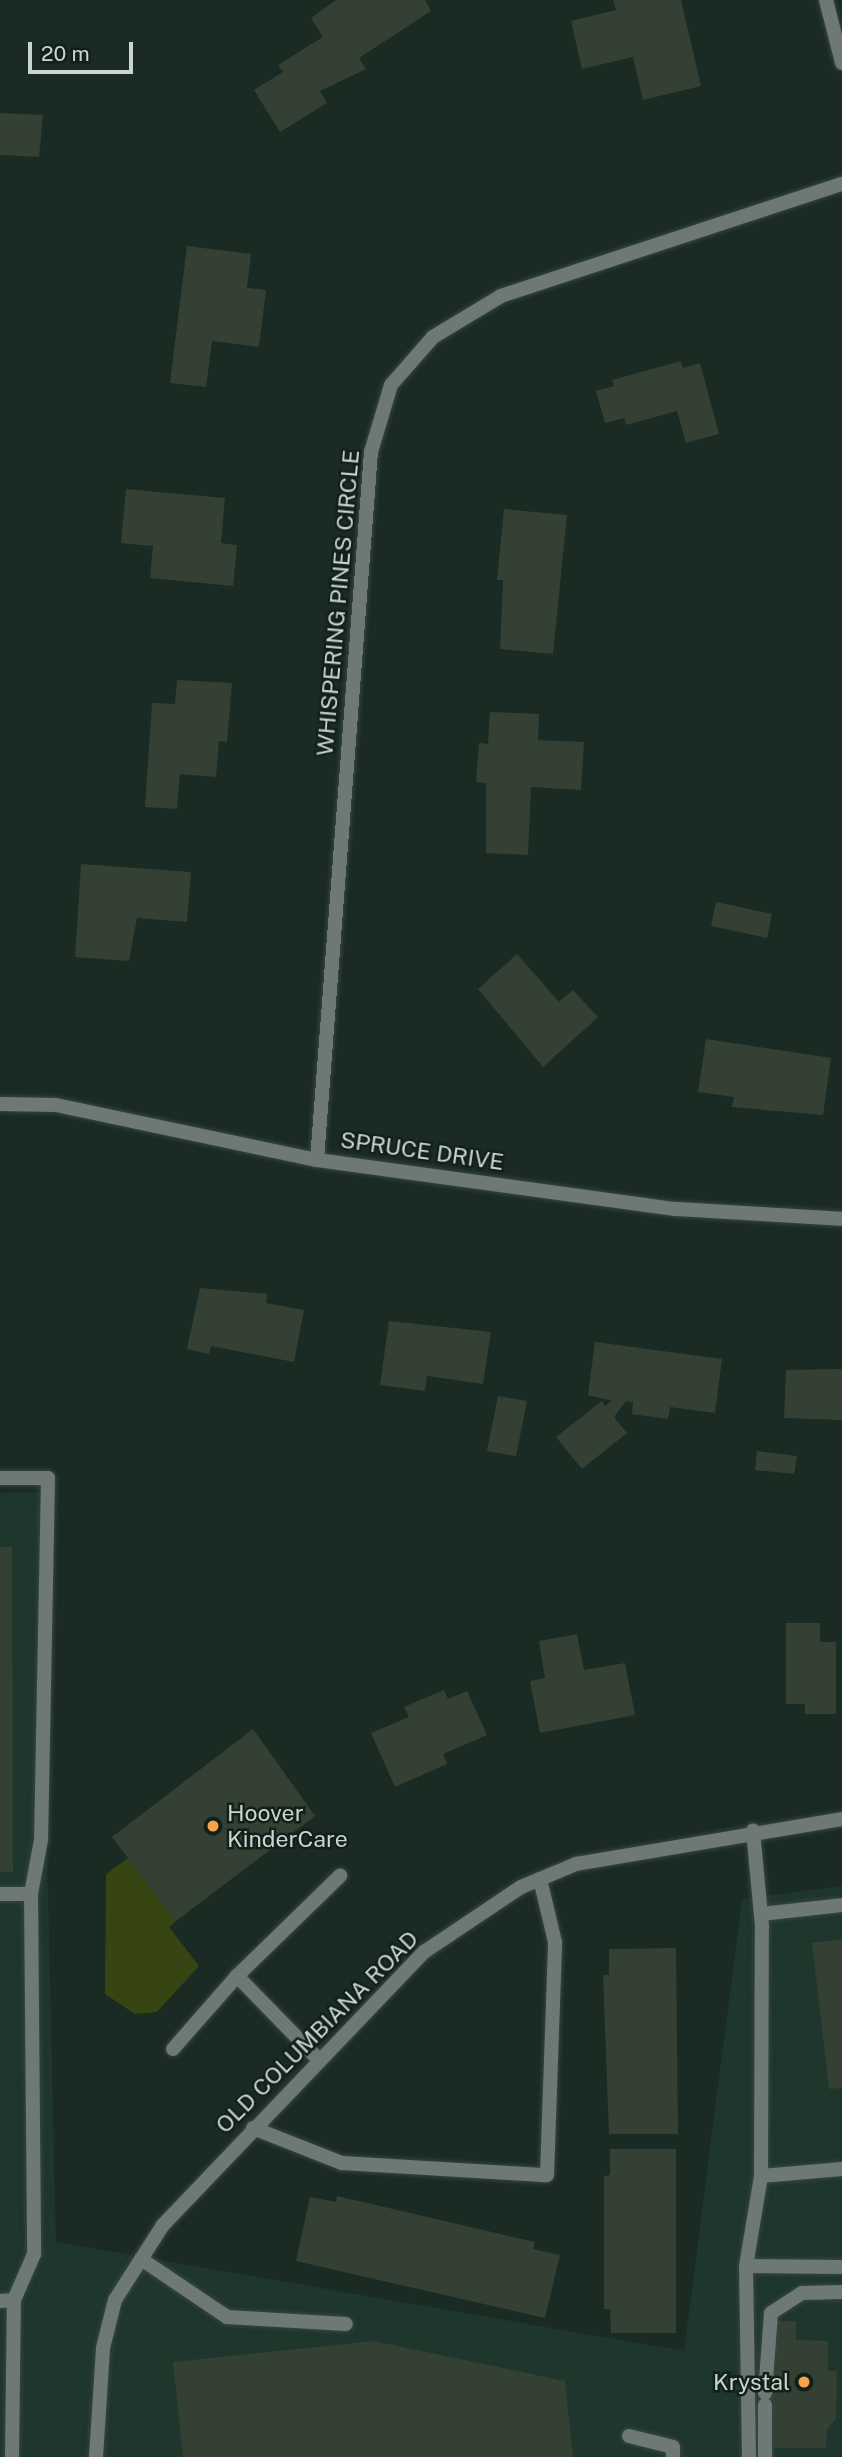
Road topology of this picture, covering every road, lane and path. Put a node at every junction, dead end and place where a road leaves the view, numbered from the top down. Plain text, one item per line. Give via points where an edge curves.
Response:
1 (826, 0) edge
2 (842, 63) edge
3 (842, 184) edge
4 (0, 1104) edge
5 (317, 1160) junction
6 (842, 1220) edge
7 (0, 1478) edge
8 (842, 1819) edge
9 (753, 1830) junction
10 (340, 1876) dead end
11 (540, 1879) junction
12 (0, 1894) edge
13 (31, 1894) junction
14 (842, 1905) edge
15 (761, 1914) junction
16 (237, 1976) junction
17 (173, 2049) dead end
18 (317, 2058) junction
19 (253, 2128) junction
20 (842, 2169) edge
21 (761, 2176) junction
22 (141, 2259) junction
23 (746, 2266) junction
24 (842, 2267) edge
25 (842, 2292) edge
26 (7, 2300) edge
27 (346, 2324) dead end
28 (629, 2436) dead end
29 (12, 2457) edge
30 (96, 2457) edge
31 (673, 2457) edge
32 (749, 2457) edge
33 (765, 2457) edge

1 - 2 street
3 - 5 street, WHISPERING PINES CIRCLE via 501,296 433,337 391,386 371,452
4 - 5 street, SPRUCE DRIVE via 56,1105
5 - 6 street, SPRUCE DRIVE via 676,1209
7 - 13 street via 48,1478 41,1840
8 - 9 street, OLD COLUMBIANA ROAD
9 - 11 street, OLD COLUMBIANA ROAD via 576,1864
9 - 15 street
10 - 16 street
11 - 18 street, OLD COLUMBIANA ROAD via 424,1952
11 - 19 street via 555,1942 547,2175 342,2164
12 - 13 street
13 - 26 street via 34,2254
14 - 15 street
15 - 21 street
16 - 17 street
16 - 18 street
18 - 19 street, OLD COLUMBIANA ROAD
19 - 22 street, OLD COLUMBIANA ROAD via 163,2225
20 - 21 street
21 - 23 street
22 - 27 street via 228,2316 281,2325
22 - 30 street, OLD COLUMBIANA ROAD via 115,2300 103,2348
23 - 24 street
23 - 32 street
25 - 33 street via 802,2293 771,2313
26 - 29 street
28 - 31 street via 673,2446

